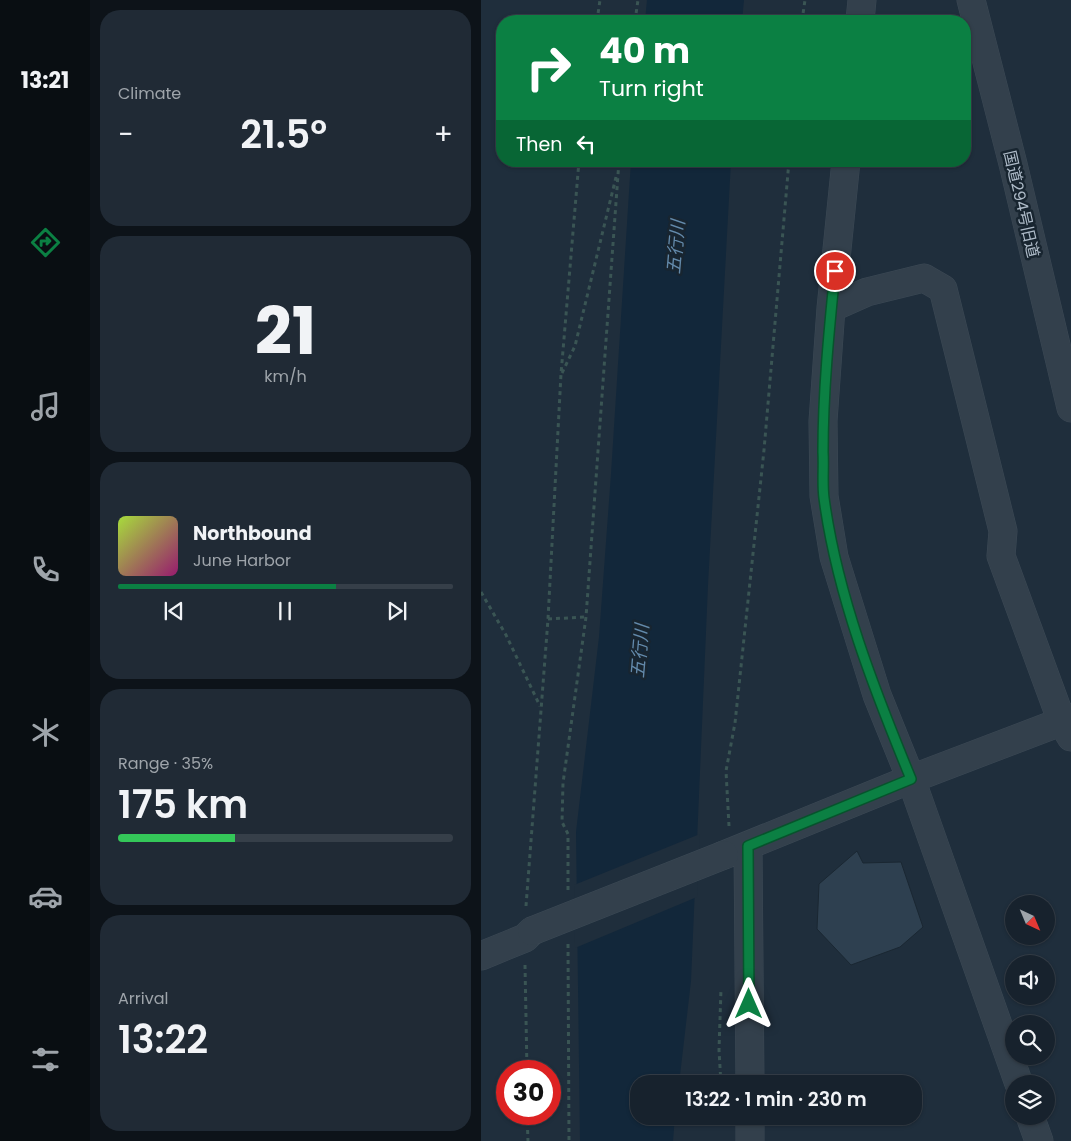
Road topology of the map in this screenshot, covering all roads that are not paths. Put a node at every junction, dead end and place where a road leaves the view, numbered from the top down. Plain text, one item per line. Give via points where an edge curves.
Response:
1 (862, 0) edge
2 (971, 0) edge
3 (861, 15) edge
4 (845, 167) edge
5 (831, 308) junction
6 (1071, 408) edge
7 (1068, 726) edge
8 (911, 779) junction
9 (736, 850) junction
10 (481, 956) edge
11 (749, 1075) edge
12 (1016, 1075) edge
13 (750, 1125) edge
14 (1033, 1125) edge
15 (750, 1141) edge
16 (1039, 1141) edge

1 - 3 street
2 - 6 street, 国道294号旧道
4 - 5 street
5 - 7 street via 867,292 924,278 943,289 1003,531 1001,556
5 - 8 street via 823,421 824,496 835,557 854,622 877,695
7 - 8 street
8 - 9 street
8 - 12 street
9 - 10 street, bridge
9 - 11 street
13 - 15 street
14 - 16 street

